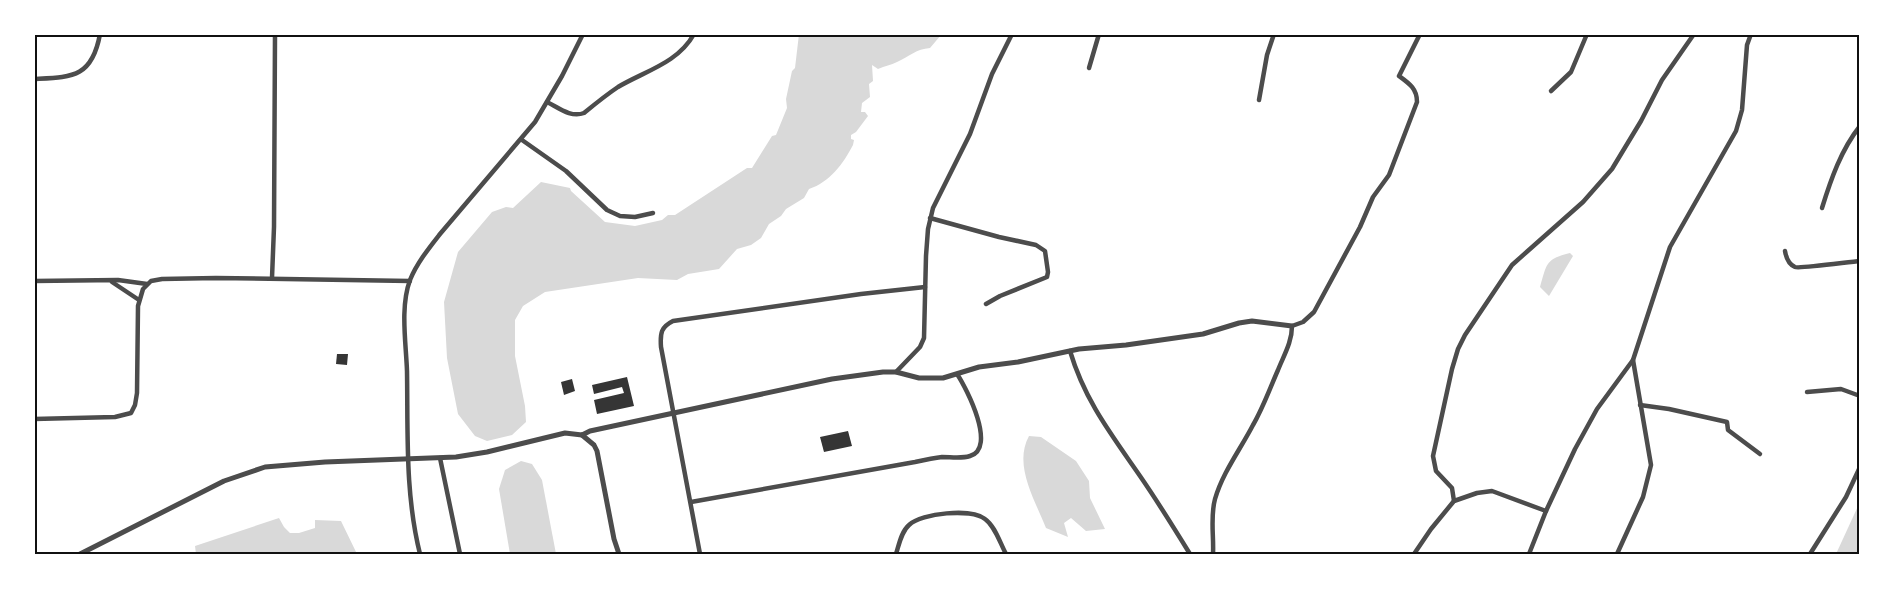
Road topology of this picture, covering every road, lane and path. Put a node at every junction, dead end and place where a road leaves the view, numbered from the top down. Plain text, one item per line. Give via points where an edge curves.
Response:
1 (100, 34) edge
2 (274, 34) edge
3 (583, 34) edge
4 (694, 34) edge
5 (1012, 34) edge
6 (1099, 34) edge
7 (1274, 34) edge
8 (1420, 34) edge
9 (1587, 34) edge
10 (1694, 34) edge
11 (1751, 34) edge
12 (1089, 68) dead end
13 (34, 80) edge
14 (1551, 91) dead end
15 (1259, 100) dead end
16 (548, 102) junction
17 (1860, 126) edge
18 (522, 140) junction
19 (1822, 208) dead end
20 (653, 213) dead end
21 (930, 218) junction
22 (1785, 250) dead end
23 (1860, 261) edge
24 (272, 278) junction
25 (108, 280) junction
26 (34, 281) edge
27 (410, 281) junction
28 (147, 284) junction
29 (925, 287) junction
30 (139, 300) junction
31 (986, 304) dead end
32 (1292, 326) junction
33 (1070, 351) junction
34 (1633, 360) junction
35 (896, 372) junction
36 (957, 374) junction
37 (1807, 392) dead end
38 (1860, 396) edge
39 (1640, 405) junction
40 (675, 413) junction
41 (34, 419) edge
42 (582, 435) junction
43 (1760, 454) dead end
44 (440, 458) junction
45 (408, 459) junction
46 (1860, 467) edge
47 (1454, 501) junction
48 (691, 502) junction
49 (1546, 511) junction
50 (80, 555) edge
51 (420, 555) edge
52 (460, 555) edge
53 (619, 555) edge
54 (700, 555) edge
55 (896, 555) edge
56 (1006, 555) edge
57 (1190, 555) edge
58 (1214, 555) edge
59 (1414, 555) edge
60 (1529, 555) edge
61 (1617, 555) edge
62 (1810, 555) edge

1 - 13 street via 93,57 82,71 72,76
2 - 24 street
3 - 16 street
4 - 16 street via 676,57 617,88 578,115
5 - 21 street
6 - 12 street
7 - 15 street
8 - 32 street via 1399,76 1417,93 1418,102 1389,174 1373,197 1314,312
9 - 14 street via 1571,72
10 - 47 street via 1612,169 1582,202 1512,265 1465,335 1452,369 1433,456 1436,471 1452,488
11 - 34 street via 1736,131 1670,247
16 - 18 street
17 - 19 street via 1837,167
18 - 20 street via 566,171 607,210 635,217
18 - 27 street via 440,234
21 - 29 street
21 - 31 street via 1036,245 1045,251 1047,277
22 - 23 street via 1791,265 1801,268
24 - 27 street
24 - 28 street via 162,279
25 - 26 street
25 - 28 street
25 - 30 street
27 - 45 street via 405,315
28 - 30 street
29 - 35 street via 924,338
29 - 40 street via 673,321 660,334
30 - 41 street via 137,393 131,413 115,417
32 - 33 street via 1252,321 1203,334
32 - 58 street via 1286,352 1214,501
33 - 36 street
33 - 57 street via 1094,410
34 - 39 street
34 - 49 street via 1585,429
35 - 36 street via 930,379
35 - 40 street via 832,379
36 - 48 street via 974,408 982,441 972,456 941,457
37 - 38 street via 1841,389
39 - 43 street via 1727,422 1728,430
39 - 61 street via 1651,454 1650,474
40 - 42 street
40 - 48 street
42 - 44 street via 565,433 487,452
42 - 53 street via 597,452
44 - 45 street
44 - 52 street
45 - 50 street via 265,467 224,481
45 - 51 street
46 - 62 street
47 - 49 street via 1484,491
47 - 59 street
48 - 54 street
49 - 60 street
55 - 56 street via 902,535 916,521 971,512 989,522

